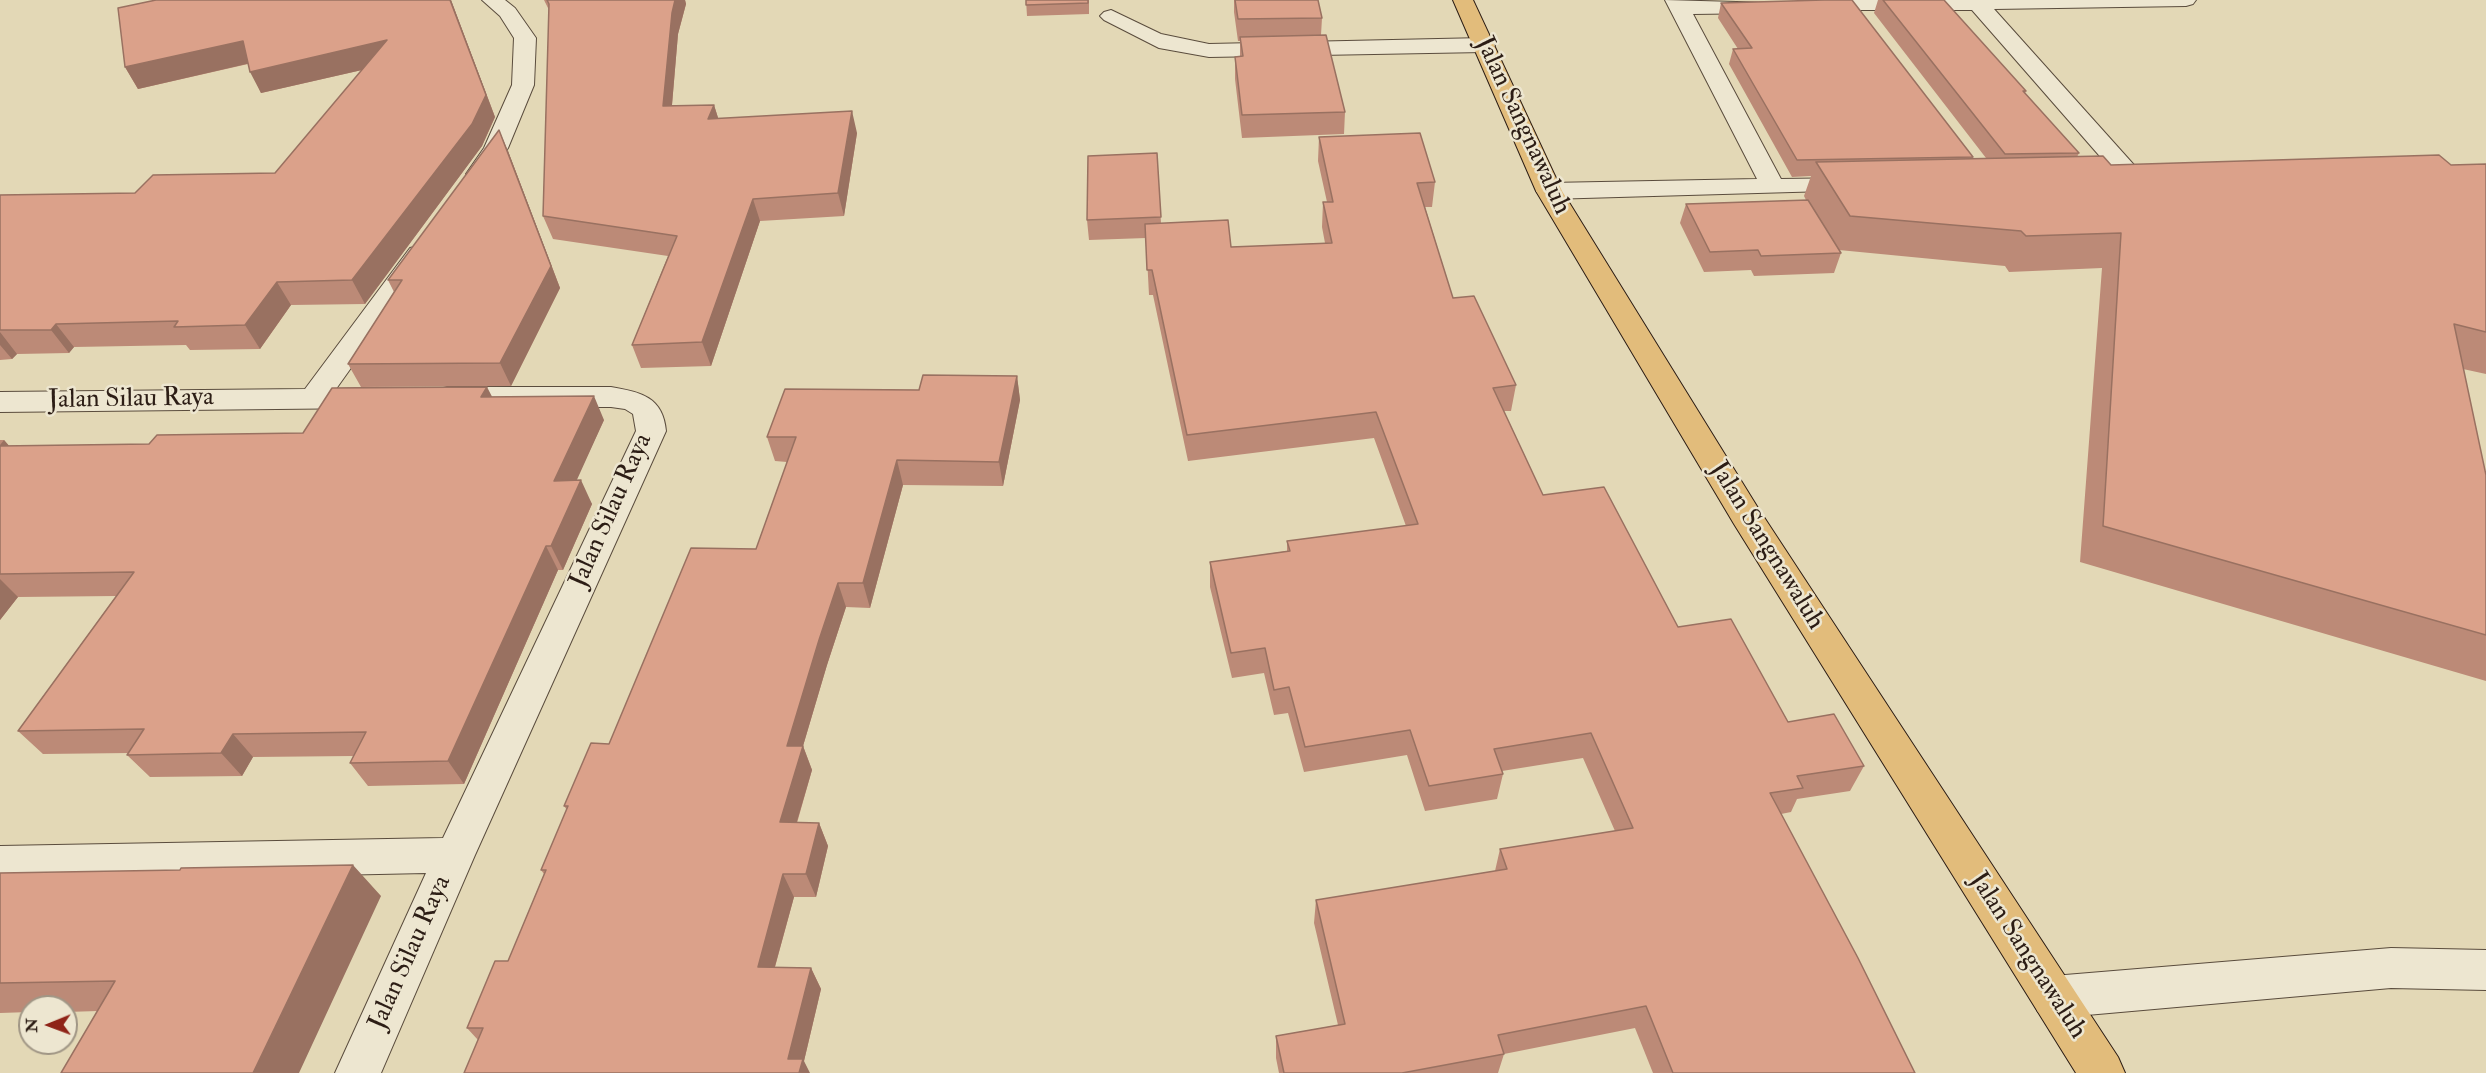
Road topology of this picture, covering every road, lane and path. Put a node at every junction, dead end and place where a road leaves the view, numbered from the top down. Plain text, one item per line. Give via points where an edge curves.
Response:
1 (492, 0) edge
2 (1463, 0) edge
3 (2187, 0) edge
4 (1677, 4) edge
5 (1978, 4) junction
6 (1854, 6) junction
7 (1112, 16) dead end
8 (1868, 24) edge
9 (1484, 45) junction
10 (2101, 180) edge
11 (1876, 185) edge
12 (1773, 187) junction
13 (1549, 191) junction
14 (461, 196) edge
15 (433, 235) edge
16 (314, 398) junction
17 (0, 402) edge
18 (455, 855) junction
19 (0, 864) edge
20 (2486, 970) edge
21 (2053, 997) junction
22 (358, 1073) edge
23 (2102, 1073) edge

1 - 14 street via 508,12 525,38 523,85 496,148
2 - 9 main road, Jalan Sangnawaluh
3 - 5 street
4 - 6 street
4 - 12 street
5 - 6 street
5 - 10 street via 2146,179
6 - 8 street
7 - 9 street via 1145,37 1189,50
9 - 13 main road, Jalan Sangnawaluh
11 - 12 street
12 - 13 street
13 - 21 main road, Jalan Sangnawaluh via 1746,516
15 - 16 street
16 - 17 street, Jalan Silau Raya
16 - 18 street, Jalan Silau Raya via 611,397 634,400 651,417 651,431
18 - 19 street
18 - 22 street, Jalan Silau Raya
20 - 21 street via 2391,968
21 - 23 main road, Jalan Sangnawaluh

